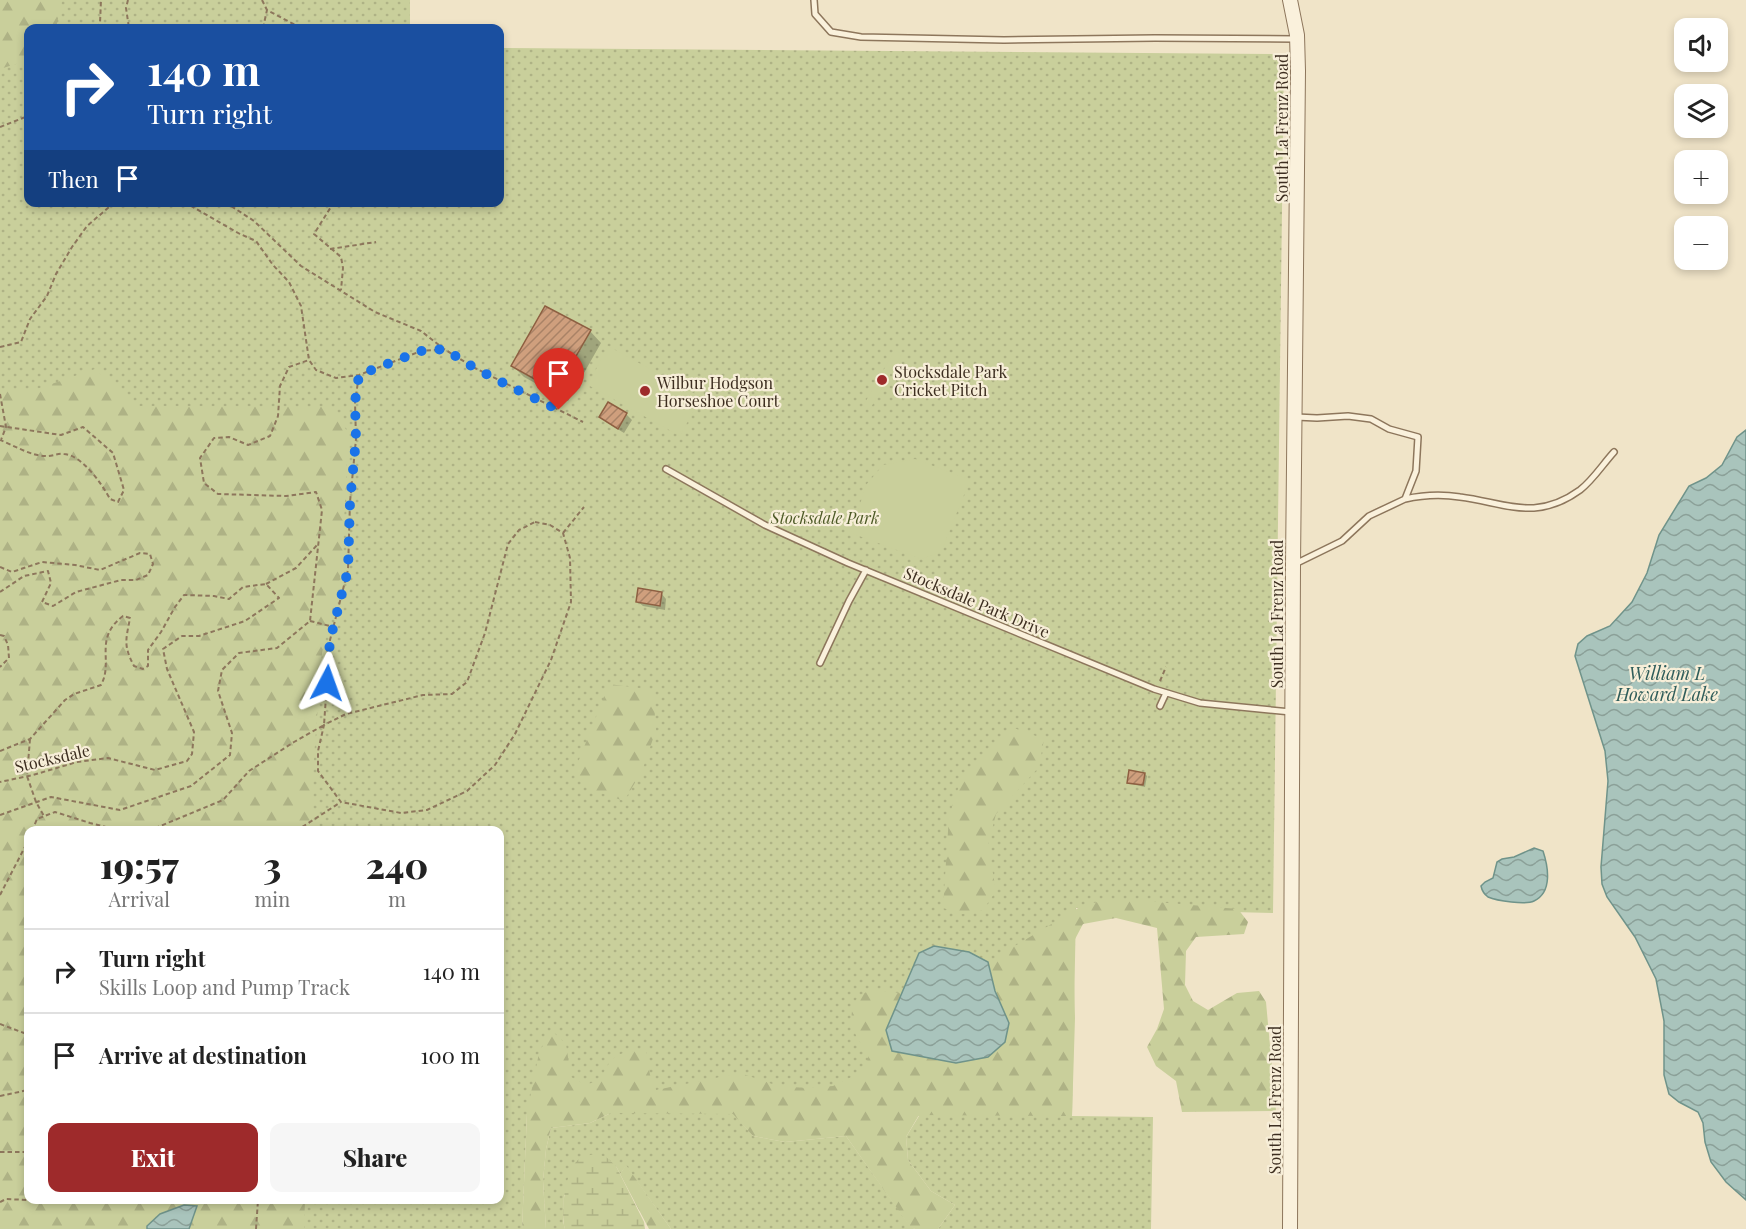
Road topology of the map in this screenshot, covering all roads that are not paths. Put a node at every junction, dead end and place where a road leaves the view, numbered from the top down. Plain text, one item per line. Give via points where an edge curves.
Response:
1 (814, 0) edge
2 (1290, 0) edge
3 (1297, 39) junction
4 (1295, 417) junction
5 (1614, 452) dead end
6 (666, 469) dead end
7 (1405, 499) junction
8 (1293, 565) junction
9 (866, 570) junction
10 (820, 663) dead end
11 (1166, 693) junction
12 (1160, 705) dead end
13 (1293, 712) junction
14 (1290, 1229) edge

1 - 3 lane via 814,14 831,32 861,37
2 - 3 street, South La Frenz Road
3 - 4 street, South La Frenz Road
4 - 7 lane via 1371,419 1418,437 1416,471
4 - 8 street, South La Frenz Road
5 - 7 lane via 1581,489 1554,505 1512,507 1426,494
6 - 9 lane, Stocksdale Park Drive via 765,525
7 - 8 lane via 1369,516 1342,541
8 - 13 street, South La Frenz Road
9 - 10 lane
9 - 11 lane, Stocksdale Park Drive
11 - 12 lane
11 - 13 lane, Stocksdale Park Drive via 1200,703
13 - 14 street, South La Frenz Road

